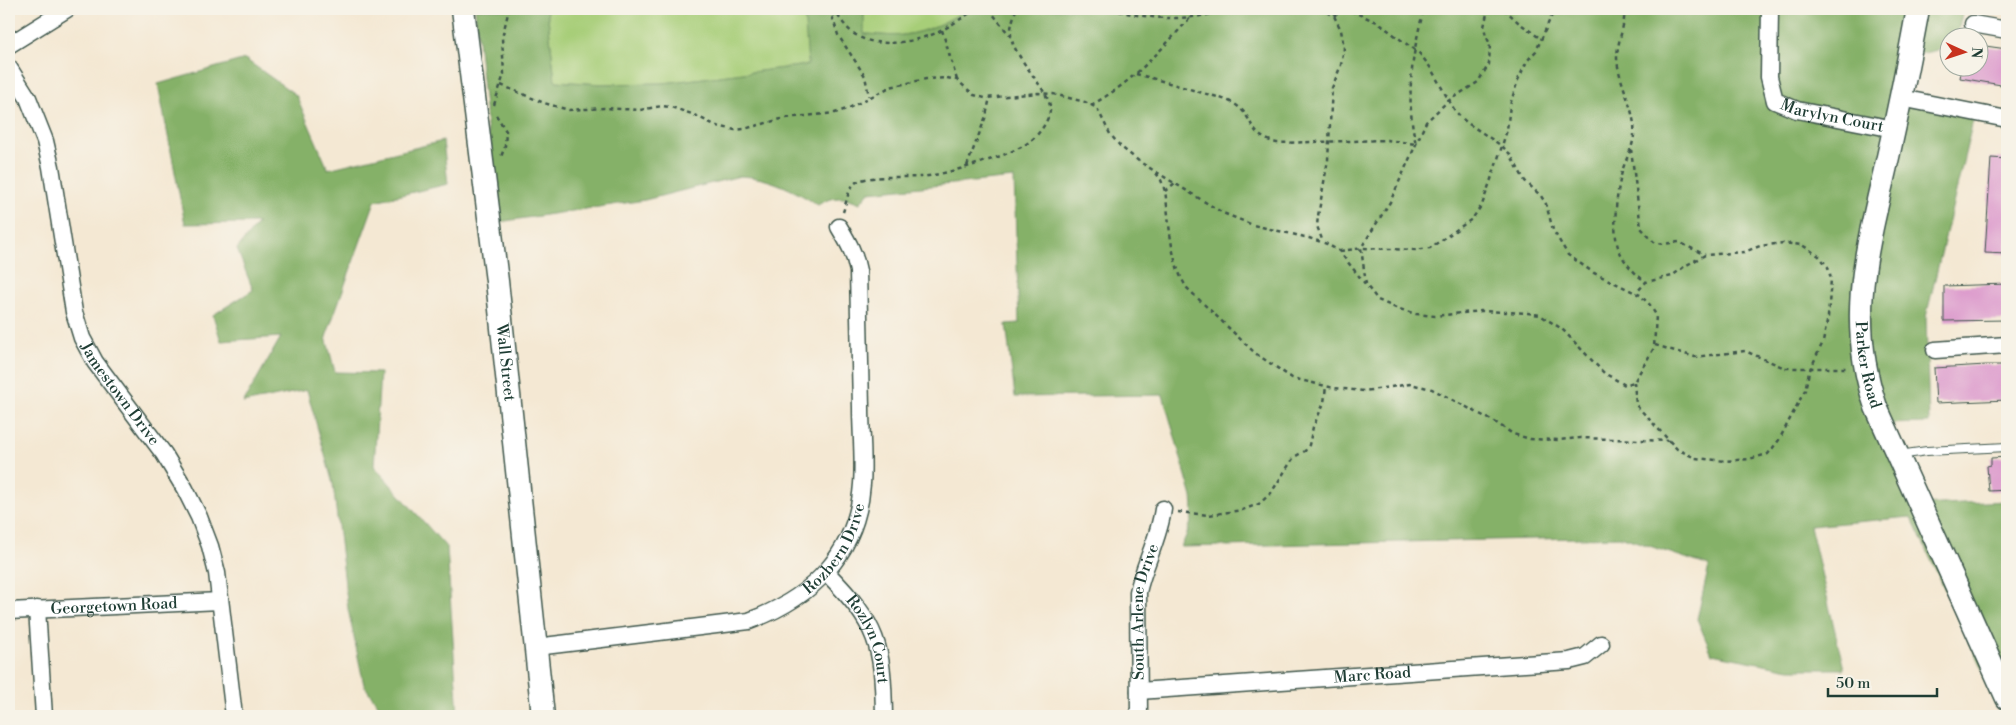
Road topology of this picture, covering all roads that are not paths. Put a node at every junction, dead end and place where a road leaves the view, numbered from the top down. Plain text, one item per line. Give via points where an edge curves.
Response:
1 (67, 9) edge
2 (463, 9) edge
3 (1770, 9) edge
4 (1918, 9) edge
5 (1973, 24) dead end
6 (2007, 30) edge
7 (9, 45) edge
8 (9, 68) edge
9 (1901, 98) junction
10 (2007, 119) edge
11 (1894, 129) junction
12 (839, 227) road end
13 (2007, 345) edge
14 (1935, 350) dead end
15 (2007, 447) edge
16 (1897, 455) junction
17 (1163, 510) road end
18 (827, 573) junction
19 (220, 601) junction
20 (37, 609) junction
21 (9, 610) edge
22 (1601, 644) dead end
23 (536, 647) junction
24 (1139, 691) junction
25 (2007, 698) edge
26 (44, 716) edge
27 (234, 716) edge
28 (543, 716) edge
29 (884, 716) edge
30 (1139, 716) edge

1 - 7 street
2 - 23 street, Wall Street
3 - 11 street, Marylyn Court via 1769,77 1775,102 1797,110
4 - 9 street, Parker Road
5 - 6 street
8 - 19 street, Jamestown Drive via 28,98 45,141 74,312 82,338 95,362 164,454 186,489 210,546
9 - 10 street
9 - 11 street, Parker Road
11 - 16 street, Parker Road via 1867,253 1860,322 1865,369 1876,407
12 - 18 street, Rozbern Drive via 856,260 858,271 862,485 854,523
13 - 14 street
15 - 16 lane
16 - 25 street, Parker Road
17 - 24 street, South Arlene Drive via 1138,592
18 - 23 street, Rozbern Drive via 773,612 749,621
18 - 29 street, Rozlyn Court via 859,607 875,636 882,663
19 - 20 street, Georgetown Road
19 - 27 street, Jamestown Drive
20 - 21 street, Georgetown Road
20 - 26 street
22 - 24 street, Marc Road via 1585,657 1569,661
23 - 28 street, Wall Street
24 - 30 street, South Arlene Drive

